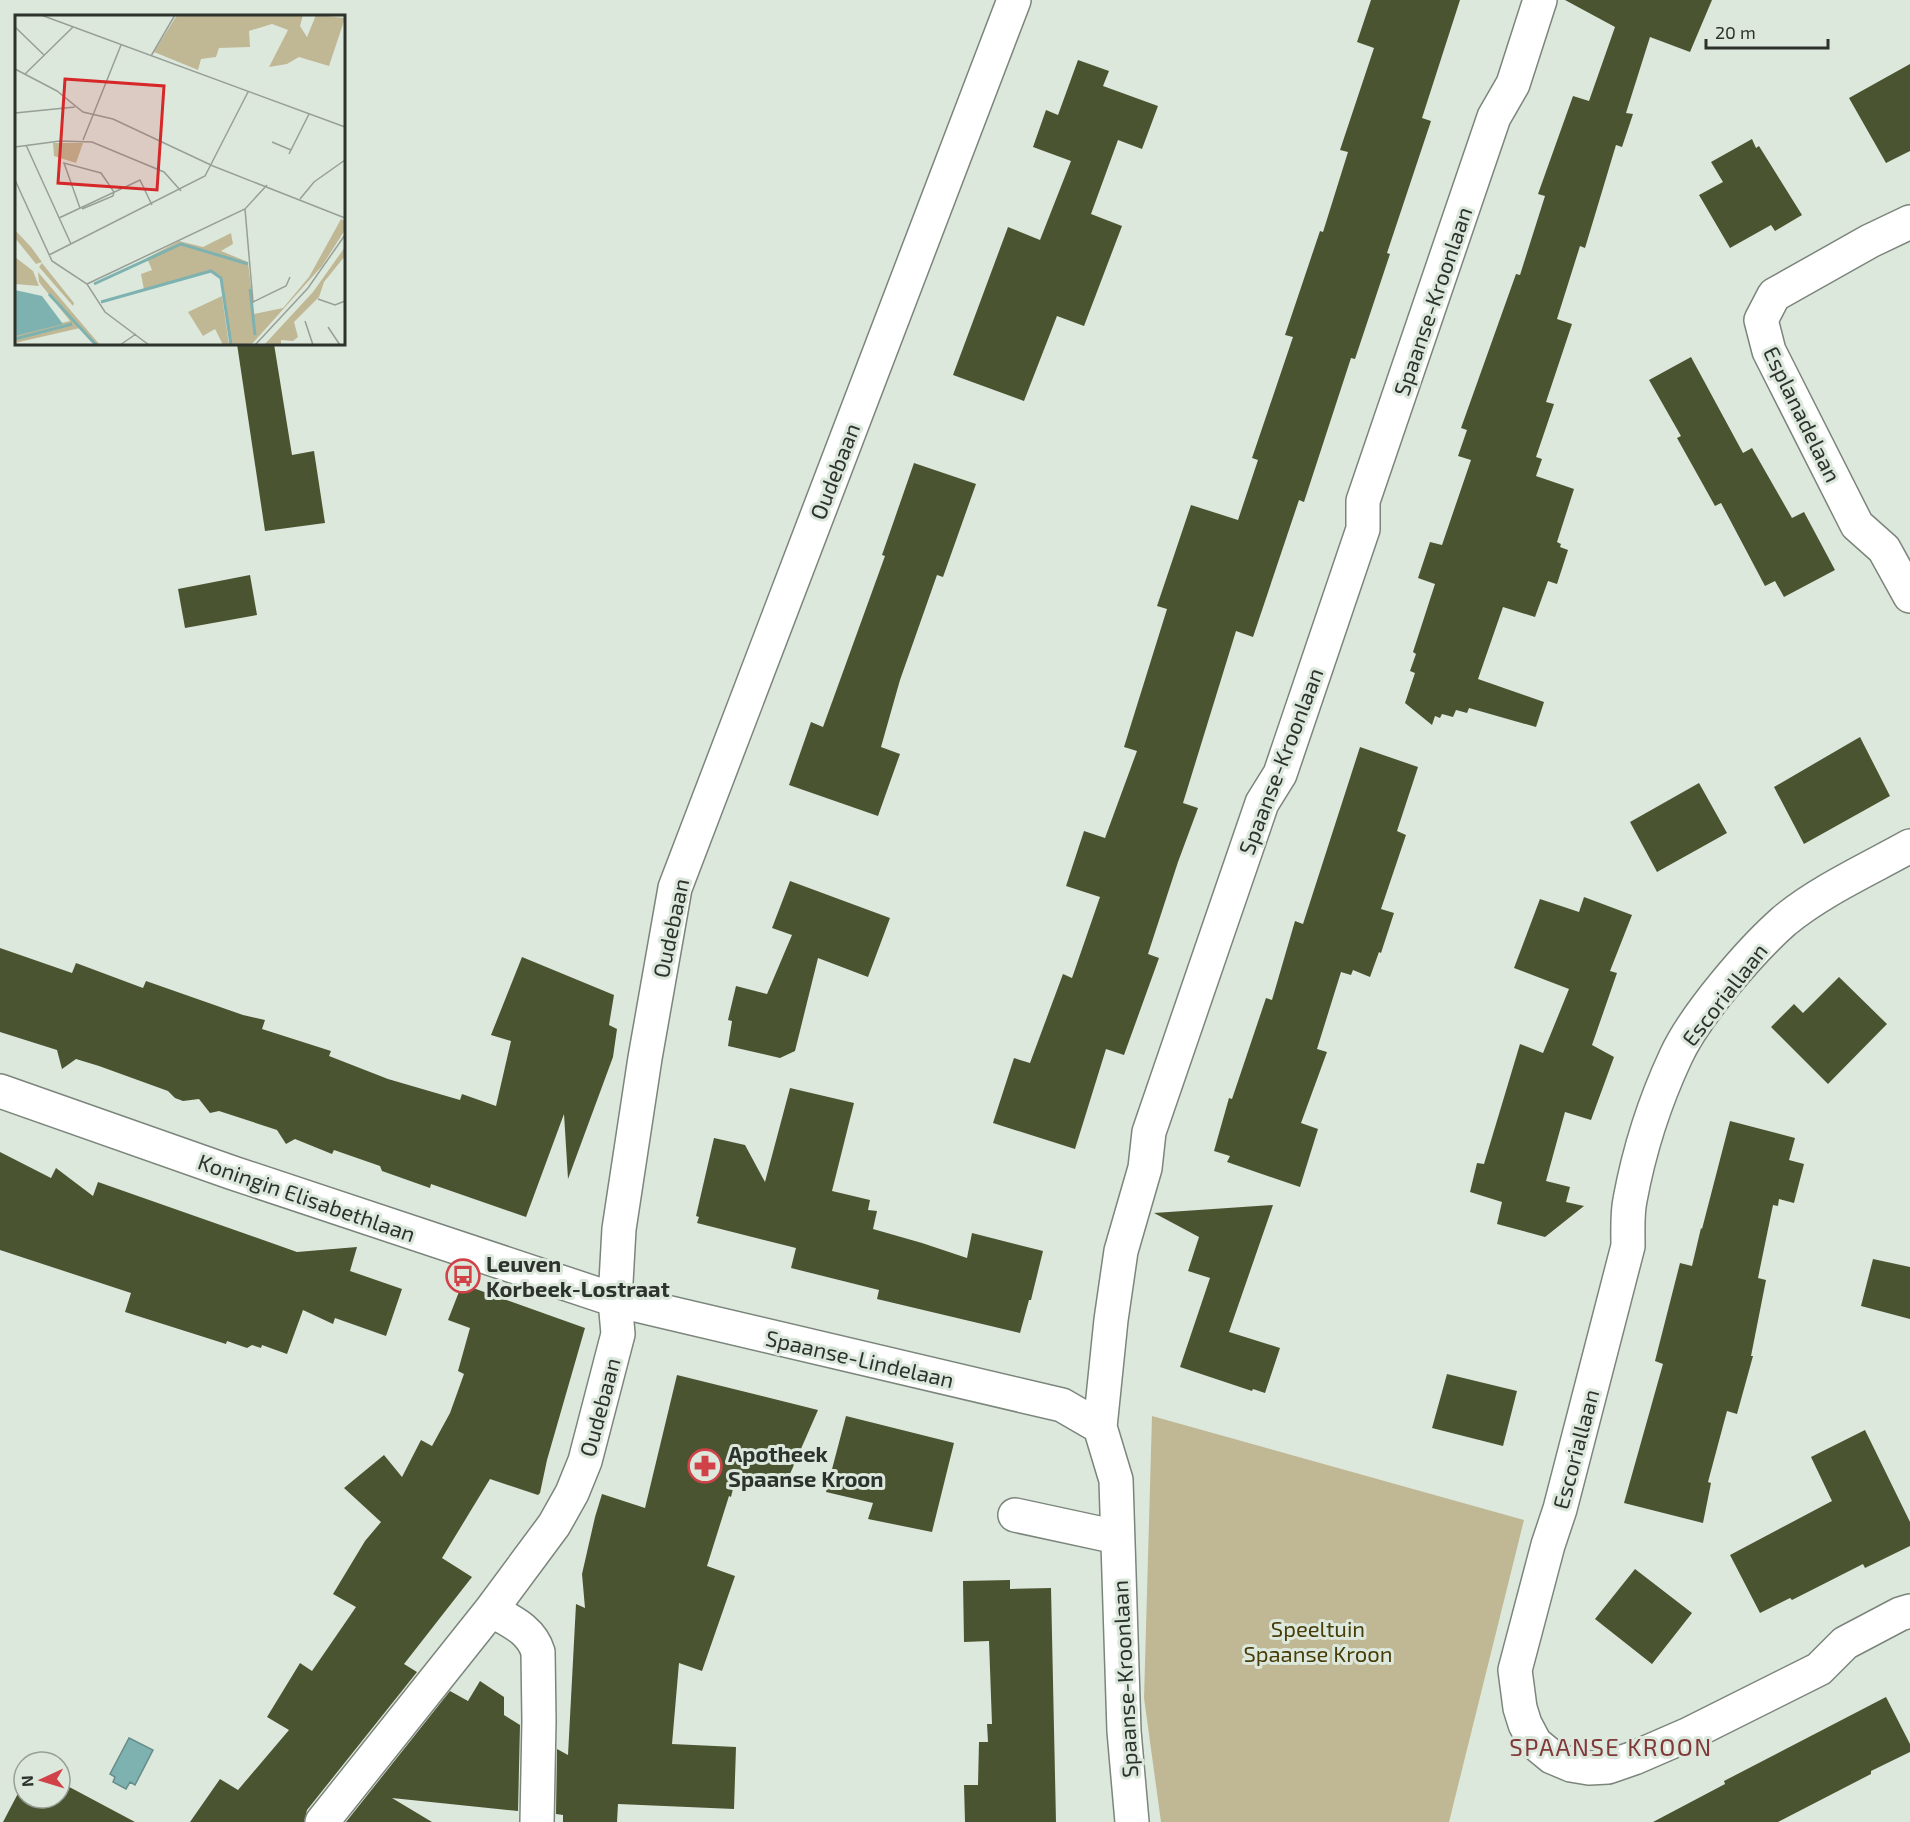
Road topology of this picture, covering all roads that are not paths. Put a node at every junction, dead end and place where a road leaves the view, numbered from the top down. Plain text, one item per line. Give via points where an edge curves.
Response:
1 (1014, 0) edge
2 (1540, 0) edge
3 (1910, 222) edge
4 (1910, 596) edge
5 (1910, 846) edge
6 (0, 1091) edge
7 (615, 1300) junction
8 (1100, 1427) junction
9 (1015, 1515) dead end
10 (1117, 1537) junction
11 (491, 1610) junction
12 (1910, 1611) edge
13 (322, 1822) edge
14 (537, 1822) edge
15 (1132, 1822) edge

1 - 7 street, Oudebaan via 675,888 619,1229
2 - 8 street, Spaanse-Kroonlaan via 1513,84 1494,117 1363,501 1363,529 1280,774 1262,803 1149,1132 1145,1168 1121,1251
3 - 4 street, Esplanadelaan via 1774,295 1761,321 1769,351 1857,525 1884,549
5 - 12 street, Escoriallaan via 1785,920 1722,990 1676,1055 1644,1145 1629,1202 1628,1245 1515,1670 1520,1708 1536,1743 1552,1757 1571,1765 1608,1767 1687,1735 1820,1669 1845,1643
6 - 7 street, Koningin Elisabethlaan
7 - 8 street, Spaanse-Lindelaan via 1062,1406
7 - 11 street, Oudebaan via 618,1334 585,1461 554,1525
8 - 10 street, Spaanse-Kroonlaan via 1116,1480
9 - 10 street
10 - 15 street, Spaanse-Kroonlaan via 1124,1731
11 - 13 street, Oudebaan
11 - 14 street via 525,1630 538,1652

